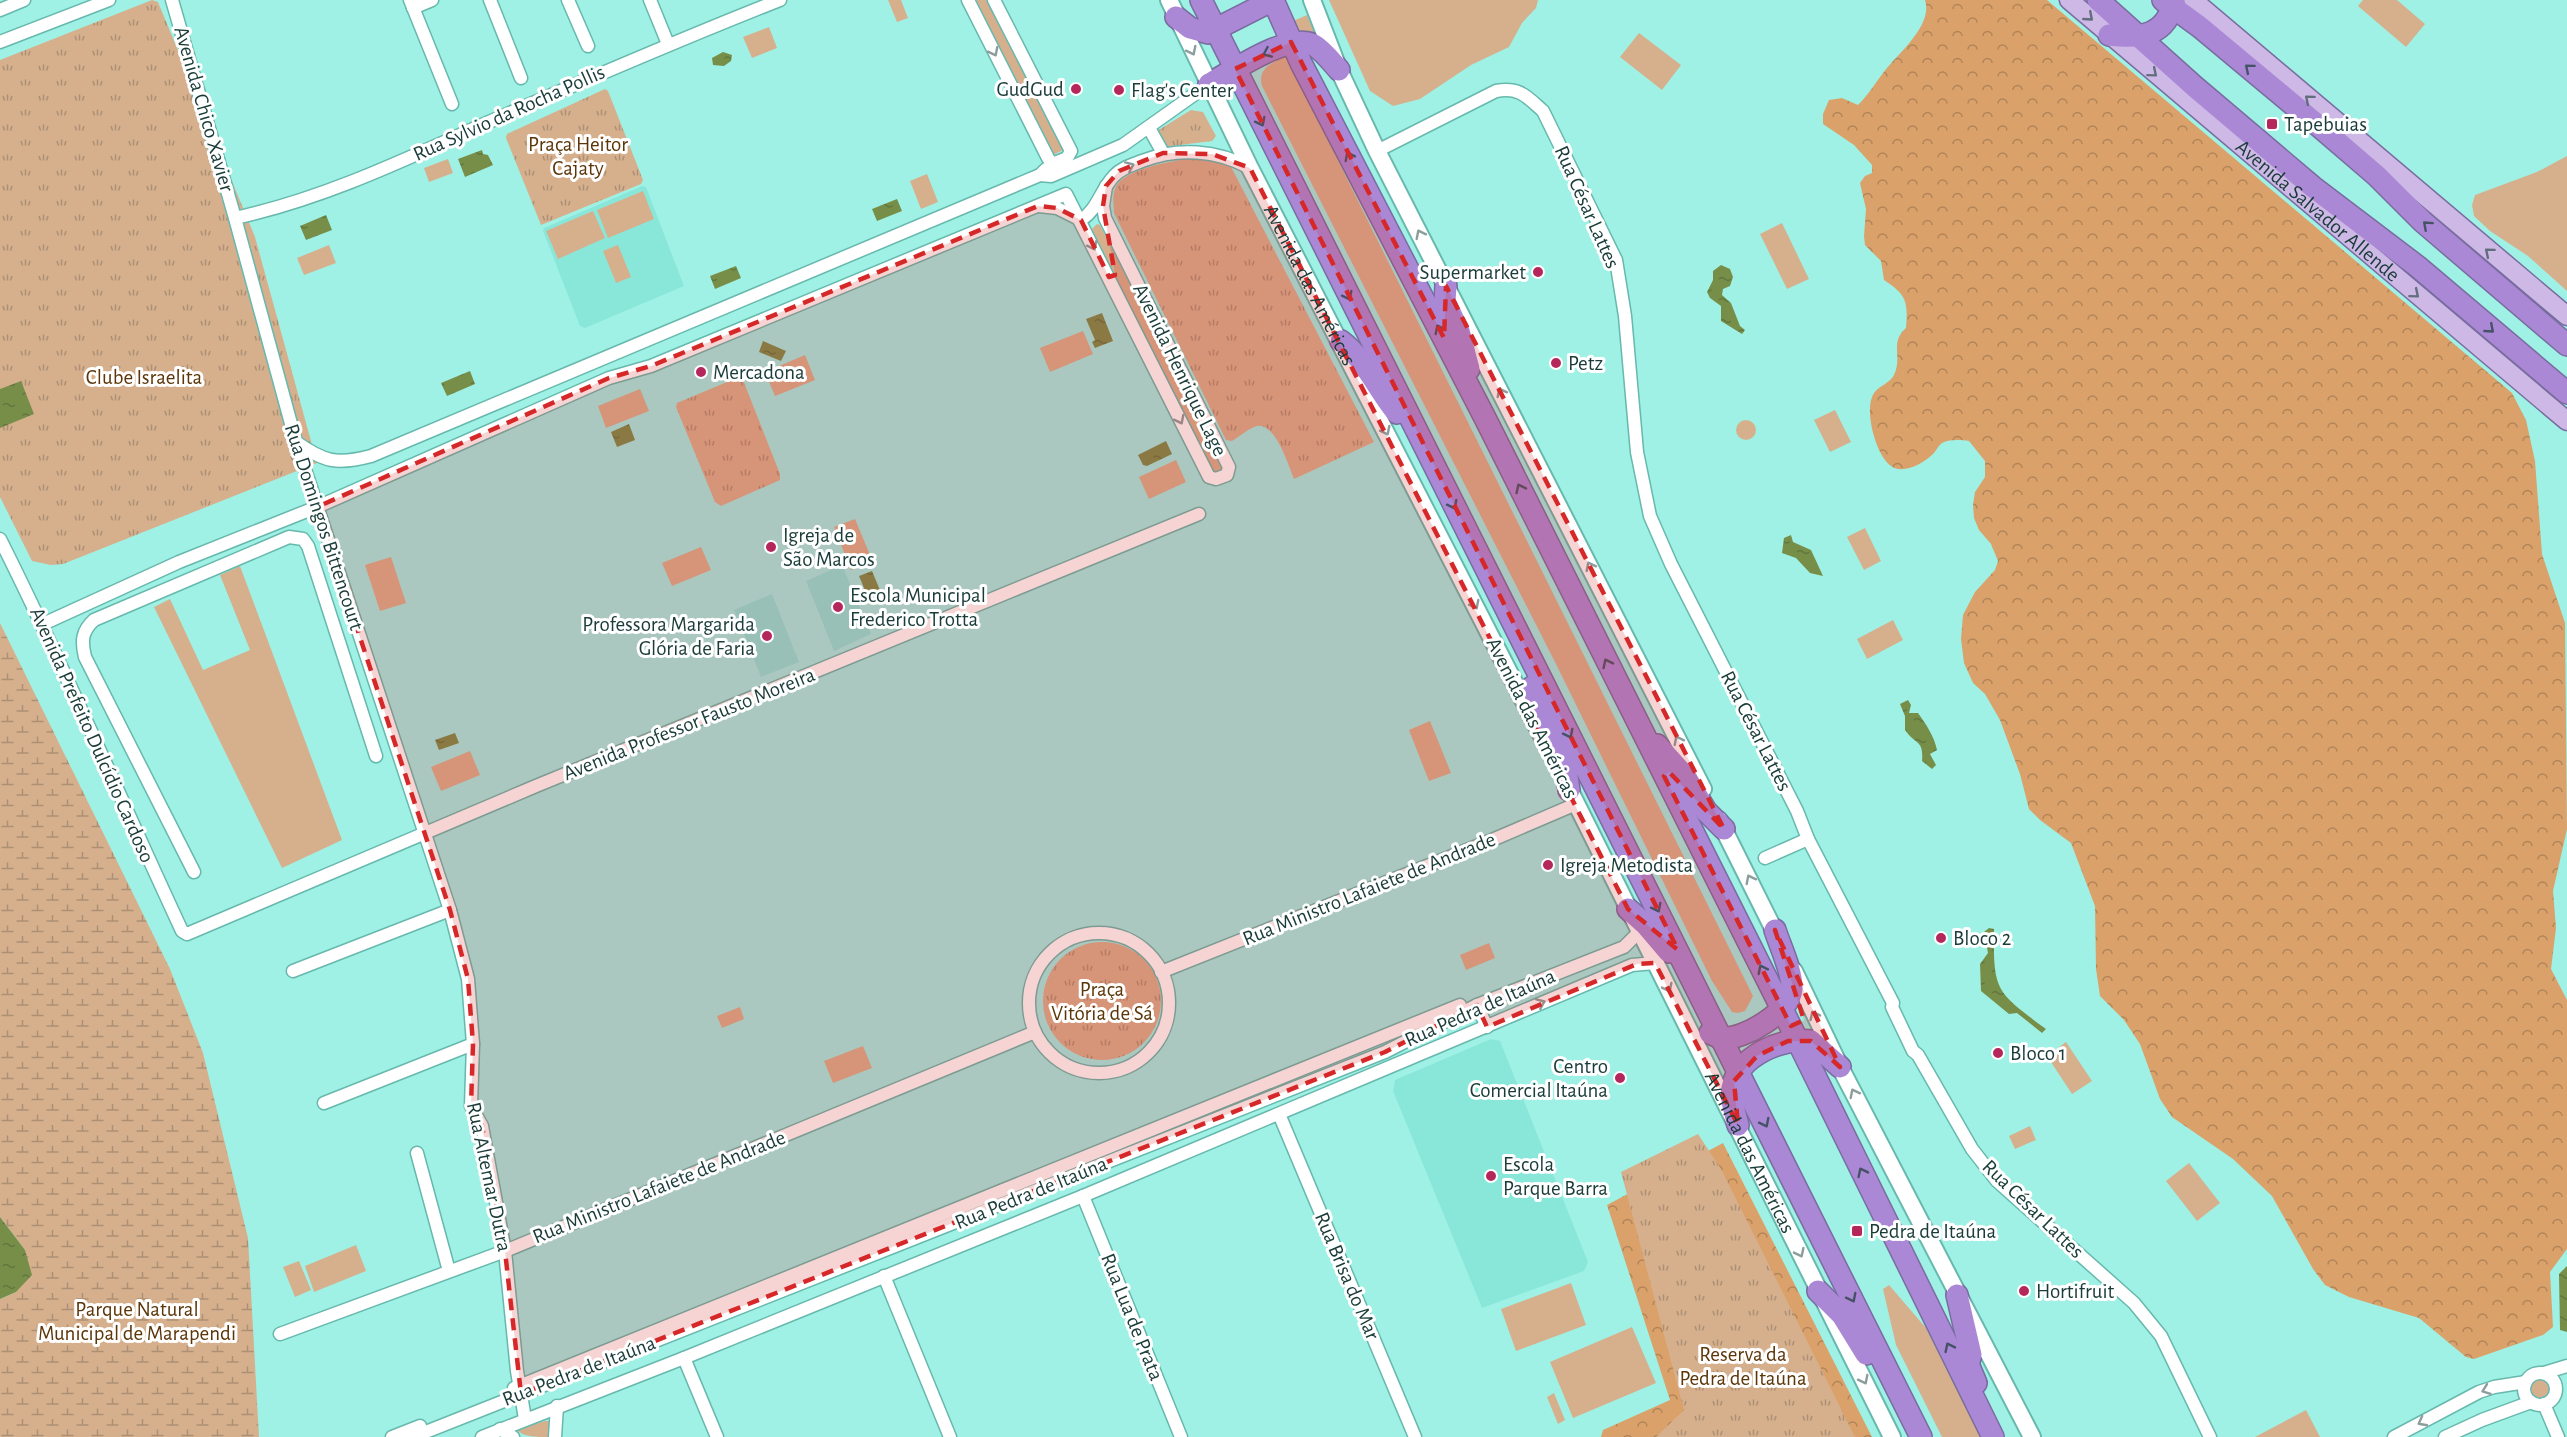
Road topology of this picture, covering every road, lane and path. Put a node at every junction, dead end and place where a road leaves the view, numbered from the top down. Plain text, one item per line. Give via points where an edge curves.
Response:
1 (24, 0) edge
2 (109, 0) edge
3 (172, 0) edge
4 (432, 0) edge
5 (489, 0) edge
6 (568, 0) edge
7 (650, 0) edge
8 (780, 0) edge
9 (968, 0) edge
10 (994, 0) edge
11 (1201, 0) edge
12 (1273, 0) edge
13 (1312, 0) edge
14 (2068, 0) edge
15 (2098, 0) edge
16 (2193, 0) edge
17 (2170, 2) edge
18 (411, 4) edge
19 (1172, 8) edge
20 (0, 10) edge
21 (1215, 30) junction
22 (2109, 35) junction
23 (2139, 36) junction
24 (0, 42) edge
25 (1291, 42) junction
26 (668, 44) junction
27 (588, 46) dead end
28 (1235, 69) junction
29 (1339, 70) junction
30 (521, 78) dead end
31 (1209, 84) junction
32 (452, 104) dead end
33 (1149, 128) junction
34 (1377, 151) junction
35 (1163, 153) junction
36 (1052, 164) junction
37 (1250, 168) junction
38 (1040, 175) junction
39 (1106, 186) junction
40 (1038, 206) junction
41 (235, 218) junction
42 (1081, 220) junction
43 (2488, 278) junction
44 (1446, 286) junction
45 (2567, 316) edge
46 (2567, 336) edge
47 (1341, 341) junction
48 (2567, 345) edge
49 (2510, 346) junction
50 (2567, 393) edge
51 (2567, 405) edge
52 (1485, 418) junction
53 (2567, 421) edge
54 (296, 442) junction
55 (1426, 453) junction
56 (317, 507) junction
57 (1199, 514) dead end
58 (0, 539) edge
59 (179, 562) junction
60 (182, 582) junction
61 (1505, 607) junction
62 (43, 624) junction
63 (1633, 715) junction
64 (376, 756) dead end
65 (1572, 797) junction
66 (1724, 829) junction
67 (424, 833) junction
68 (1808, 839) junction
69 (1765, 858) dead end
70 (194, 872) dead end
71 (1628, 909) junction
72 (450, 910) junction
73 (1775, 930) junction
74 (182, 931) joint
75 (1640, 932) junction
76 (1656, 963) junction
77 (293, 970) dead end
78 (1161, 972) junction
79 (1508, 992) junction
80 (1477, 1005) junction
81 (1782, 1009) junction
82 (1516, 1014) junction
83 (1487, 1027) junction
84 (1035, 1032) junction
85 (1722, 1039) junction
86 (1797, 1041) junction
87 (473, 1044) junction
88 (1840, 1067) junction
89 (1738, 1071) junction
90 (324, 1103) dead end
91 (1280, 1114) junction
92 (1738, 1125) junction
93 (417, 1153) dead end
94 (1083, 1196) junction
95 (505, 1251) junction
96 (449, 1271) junction
97 (884, 1276) junction
98 (1818, 1291) junction
99 (1958, 1295) junction
100 (280, 1334) dead end
101 (684, 1358) junction
102 (2567, 1366) edge
103 (2544, 1373) junction
104 (2526, 1382) junction
105 (520, 1390) junction
106 (2567, 1392) edge
107 (2554, 1395) junction
108 (2537, 1403) junction
109 (557, 1406) junction
110 (525, 1419) junction
111 (500, 1429) junction
112 (1992, 1435) edge
113 (392, 1437) edge
114 (413, 1437) edge
115 (482, 1437) edge
116 (513, 1437) edge
117 (555, 1437) edge
118 (717, 1437) edge
119 (950, 1437) edge
120 (1181, 1437) edge
121 (1415, 1437) edge
122 (1892, 1437) edge
123 (1919, 1437) edge
124 (2032, 1437) edge
125 (2210, 1437) edge
126 (2394, 1437) edge
127 (2445, 1437) edge
128 (2558, 1437) edge

1 - 20 street
2 - 24 street
3 - 41 street, Avenida Chico Xavier
4 - 18 street
5 - 30 street
6 - 27 street
7 - 26 street
8 - 26 street, Rua Sylvio da Rocha Pollis
9 -> 36 street
10 - 36 street via 1071,151 1067,158
11 - 21 highway, Avenida das Américas
12 - 21 highway
12 - 25 highway
13 - 29 main road
14 -> 22 main road, Avenida Salvador Allende
15 - 23 highway, Avenida Salvador Allende
45 -> 16 main road
17 - 23 highway via 2170,15 2160,28
43 -> 17 highway via 2352,155
18 - 32 street
19 - 21 highway via 1190,28 1202,32
19 -> 31 main road, Avenida das Américas
21 - 28 highway, Avenida das Américas
22 - 23 highway
22 -> 53 main road, Avenida Salvador Allende
23 -> 49 highway, Avenida Salvador Allende via 2313,187 2417,266
25 -> 28 highway
25 - 29 highway via 1316,47
52 -> 25 highway
26 - 41 street, Rua Sylvio da Rocha Pollis via 325,192
28 - 31 highway
28 -> 55 highway, Avenida das Américas
29 - 34 main road
31 - 33 street
31 - 37 main road, Avenida das Américas
33 - 35 street
33 - 38 street via 1082,164 1051,176
44 -> 34 main road
34 - 68 street, Rua César Lattes via 1496,91 1510,89 1523,93 1543,111 1616,260 1637,452 1650,516
35 - 37 street via 1212,154
39 -> 35 street via 1119,171
36 - 38 street
37 - 47 main road, Avenida das Américas
38 - 54 street via 371,456 333,461 316,456
39 - 42 street via 1093,211
42 -> 39 street, Avenida Henrique Lage via 1209,477 1227,475 1229,467 1105,218
40 - 42 street via 1057,208
40 - 42 street, Avenida Henrique Lage via 1066,194
40 - 56 street via 651,366 609,378
41 - 54 street, Rua Domingos Bittencourt
43 - 46 highway via 2504,283
43 - 48 highway
44 - 52 highway via 1446,301 1463,342
66 -> 44 main road
47 - 55 highway via 1361,360
47 -> 65 main road, Avenida das Américas
49 - 50 highway, Avenida Salvador Allende
49 - 51 highway
63 -> 52 highway
54 - 56 street, Rua Domingos Bittencourt
55 -> 61 highway, Avenida das Américas
56 - 59 street
56 - 67 street, Rua Domingos Bittencourt
57 - 67 street, Avenida Professor Fausto Moreira
58 - 62 street, Avenida Prefeito Dulcídio Cardoso
59 - 60 street
59 - 62 street
60 - 64 street via 289,537 303,539
60 - 70 street via 94,620 86,628 82,647
61 - 65 highway via 1516,649 1566,770
61 -> 85 highway, Avenida das Américas
62 - 74 street, Avenida Prefeito Dulcídio Cardoso
63 - 66 highway via 1686,776 1706,811
81 -> 63 highway
65 - 71 main road, Avenida das Américas
65 - 78 street, Rua Ministro Lafaiete de Andrade via 1492,840
73 -> 66 main road
67 - 72 street, Rua Altemar Dutra
67 - 74 street, Avenida Professor Fausto Moreira via 191,934
68 - 69 street
68 - 125 street, Rua César Lattes via 1893,1003 1912,1051 1918,1055 1972,1149 1998,1181 2146,1317 2161,1336
71 - 75 main road, Avenida das Américas
71 - 85 highway via 1670,953 1710,1033
72 - 77 street
72 - 87 street, Rua Altemar Dutra via 468,979
73 - 81 highway via 1792,990
88 -> 73 main road
75 - 76 main road, Avenida das Américas
75 - 79 street, Rua Pedra de Itaúna via 1624,946
82 -> 76 street, Rua Pedra de Itaúna via 1632,965
76 -> 92 main road, Avenida das Américas
78 - 84 street via 1147,952 1127,939 1104,933 1080,935 1058,946 1041,963 1031,985 1029,1009
78 - 84 street via 1168,993 1168,1016 1161,1037 1129,1067 1107,1073 1085,1072 1064,1065 1047,1051
79 - 80 street, Rua Pedra de Itaúna
79 - 82 street
79 - 105 street via 1472,1001
80 - 83 street
80 - 105 street, Rua Pedra de Itaúna via 1385,1052
81 - 85 highway via 1759,1027
81 - 86 highway
82 - 83 street, Rua Pedra de Itaúna
83 - 91 street, Rua Pedra de Itaúna
84 - 95 street, Rua Ministro Lafaiete de Andrade
85 - 89 highway, Avenida das Américas
86 - 88 highway via 1817,1044
86 - 89 highway via 1788,1041 1756,1056
112 -> 86 highway
87 - 90 street
87 - 95 street, Rua Altemar Dutra via 471,1106 482,1126
99 -> 88 main road
89 - 92 highway via 1732,1091
89 -> 123 highway, Avenida das Américas
91 - 94 street, Rua Pedra de Itaúna
91 - 121 street, Rua Brisa do Mar
92 -> 98 main road, Avenida das Américas
93 - 96 street
94 - 97 street, Rua Pedra de Itaúna
94 - 120 street, Rua Lua de Prata
95 - 96 street, Rua Ministro Lafaiete de Andrade
95 - 105 street, Rua Altemar Dutra
96 - 100 street, Rua Ministro Lafaiete de Andrade
97 - 101 street, Rua Pedra de Itaúna
97 - 119 street
98 -> 122 main road, Avenida das Américas
98 - 123 highway via 1842,1315
99 - 112 highway via 1971,1355 1968,1364 1986,1404
99 - 124 main road
101 - 109 street, Rua Pedra de Itaúna
101 - 118 street
102 - 103 street
103 - 104 street via 2531,1375
103 - 107 street via 2553,1380
104 - 108 street via 2524,1391
104 -> 126 street via 2479,1392
105 - 110 street, Rua Altemar Dutra
105 - 113 street
105 - 114 street, Rua Pedra de Itaúna
106 - 107 street
107 - 108 street
108 - 127 street via 2482,1420
108 - 128 street
109 - 110 street, Rua Pedra de Itaúna
109 - 117 street
110 - 111 street, Rua Pedra de Itaúna
111 - 115 street, Rua Pedra de Itaúna
111 - 116 street

